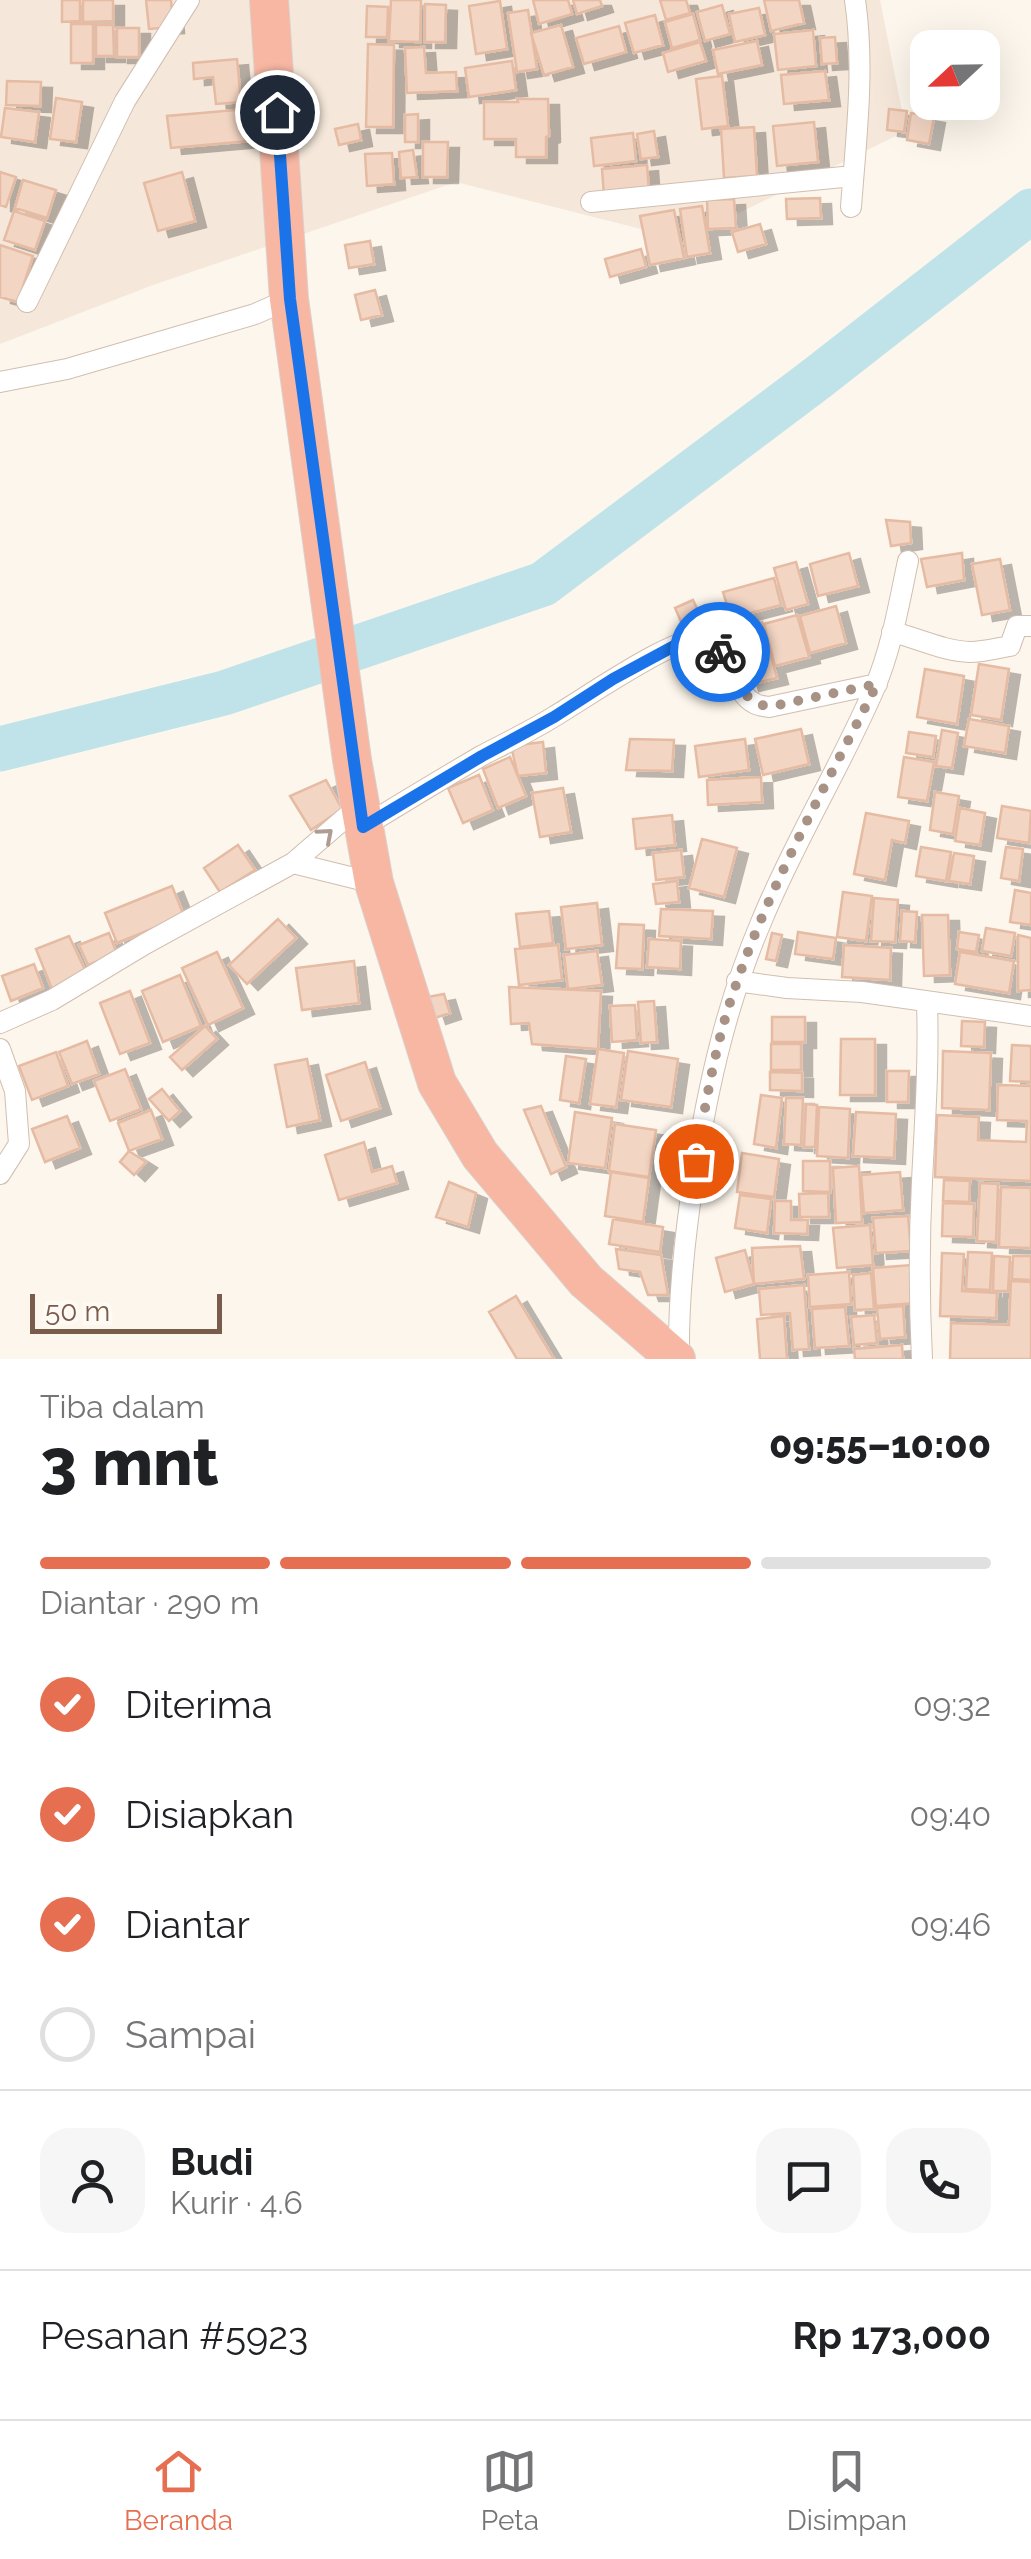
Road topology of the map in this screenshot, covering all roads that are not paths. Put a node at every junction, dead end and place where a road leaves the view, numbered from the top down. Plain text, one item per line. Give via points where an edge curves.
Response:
1 (190, 0) edge
2 (269, 0) edge
3 (855, 0) edge
4 (853, 176) junction
5 (591, 202) dead end
6 (851, 207) dead end
7 (290, 299) junction
8 (27, 302) dead end
9 (0, 382) edge
10 (908, 561) dead end
11 (1031, 626) edge
12 (892, 632) junction
13 (877, 684) junction
14 (361, 816) junction
15 (293, 863) junction
16 (374, 883) junction
17 (737, 981) junction
18 (926, 1002) junction
19 (1031, 1016) edge
20 (0, 1023) edge
21 (0, 1049) edge
22 (0, 1174) edge
23 (678, 1359) edge
24 (922, 1359) edge

1 - 8 street via 125,101
2 - 7 highway
3 - 4 street
4 - 5 street
4 - 6 street
7 - 9 street via 67,369
7 - 14 highway
10 - 12 street
11 - 12 street via 1017,626 1010,646 972,652
12 - 13 street
13 - 14 street via 769,707 753,703 719,650 698,638
13 - 17 street
15 -> 14 street
14 - 16 highway
15 - 16 street
15 - 20 street
16 - 23 highway via 437,1082 480,1155 586,1282
17 - 18 street
17 - 23 street via 706,1099 691,1192
18 - 19 street
18 - 24 street
21 - 22 street via 15,1090 19,1144

